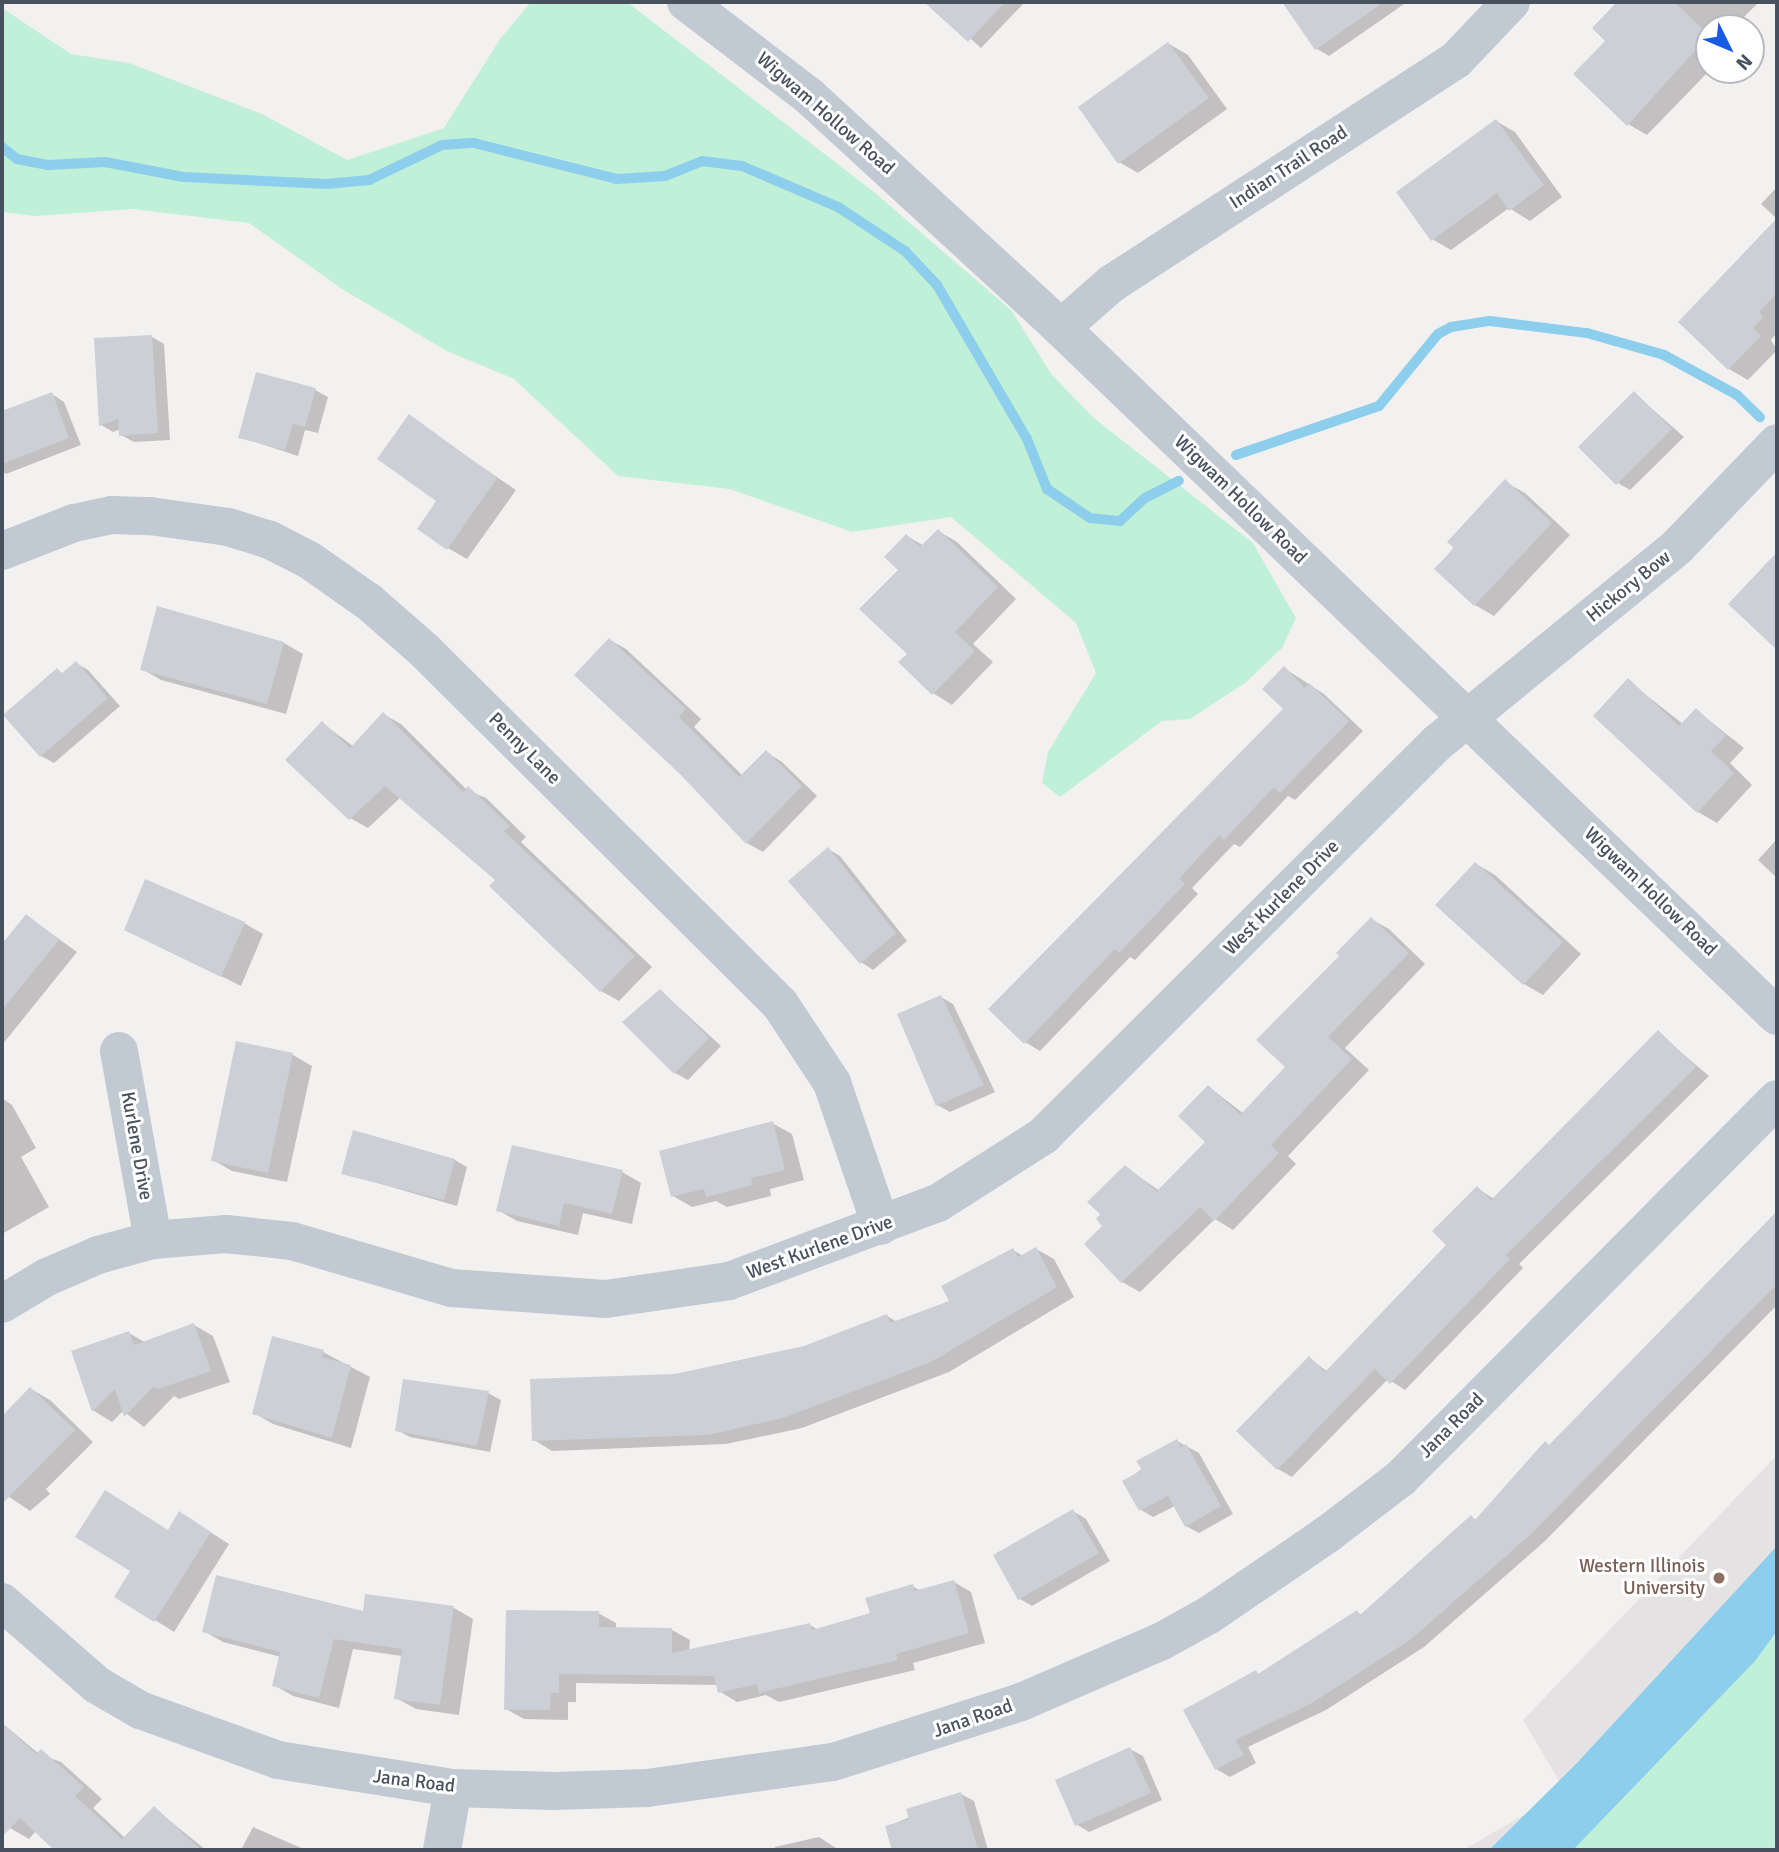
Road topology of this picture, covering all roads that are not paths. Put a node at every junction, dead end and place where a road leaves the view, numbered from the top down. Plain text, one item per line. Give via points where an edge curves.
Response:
1 (687, 2) edge
2 (1511, 2) edge
3 (1061, 328) junction
4 (1777, 443) edge
5 (2, 551) edge
6 (1469, 719) junction
7 (1777, 1016) edge
8 (119, 1051) dead end
9 (1777, 1099) edge
10 (881, 1226) junction
11 (153, 1240) junction
12 (2, 1304) edge
13 (2, 1602) edge
14 (453, 1788) junction
15 (442, 1850) edge

1 - 3 street, Wigwam Hollow Road via 809,96
2 - 3 street, Indian Trail Road via 1455,60 1111,284
3 - 6 street, Wigwam Hollow Road
4 - 6 street, Hickory Bow via 1677,547
5 - 10 street, Penny Lane via 74,523 112,515 150,516 228,527 270,540 309,560 369,602 434,660 780,1004 832,1083
6 - 7 street, Wigwam Hollow Road
6 - 10 street, West Kurlene Drive via 1437,743 1043,1136 938,1203
8 - 11 street, Kurlene Drive
9 - 14 street, Jana Road via 1401,1478 1329,1534 1162,1641 1021,1702 833,1762 647,1788
10 - 11 street, West Kurlene Drive via 729,1281 606,1299 452,1288 292,1241 226,1234
11 - 12 street, West Kurlene Drive via 98,1255 47,1277
13 - 14 street, Jana Road via 97,1685 139,1710 278,1760
14 - 15 street

